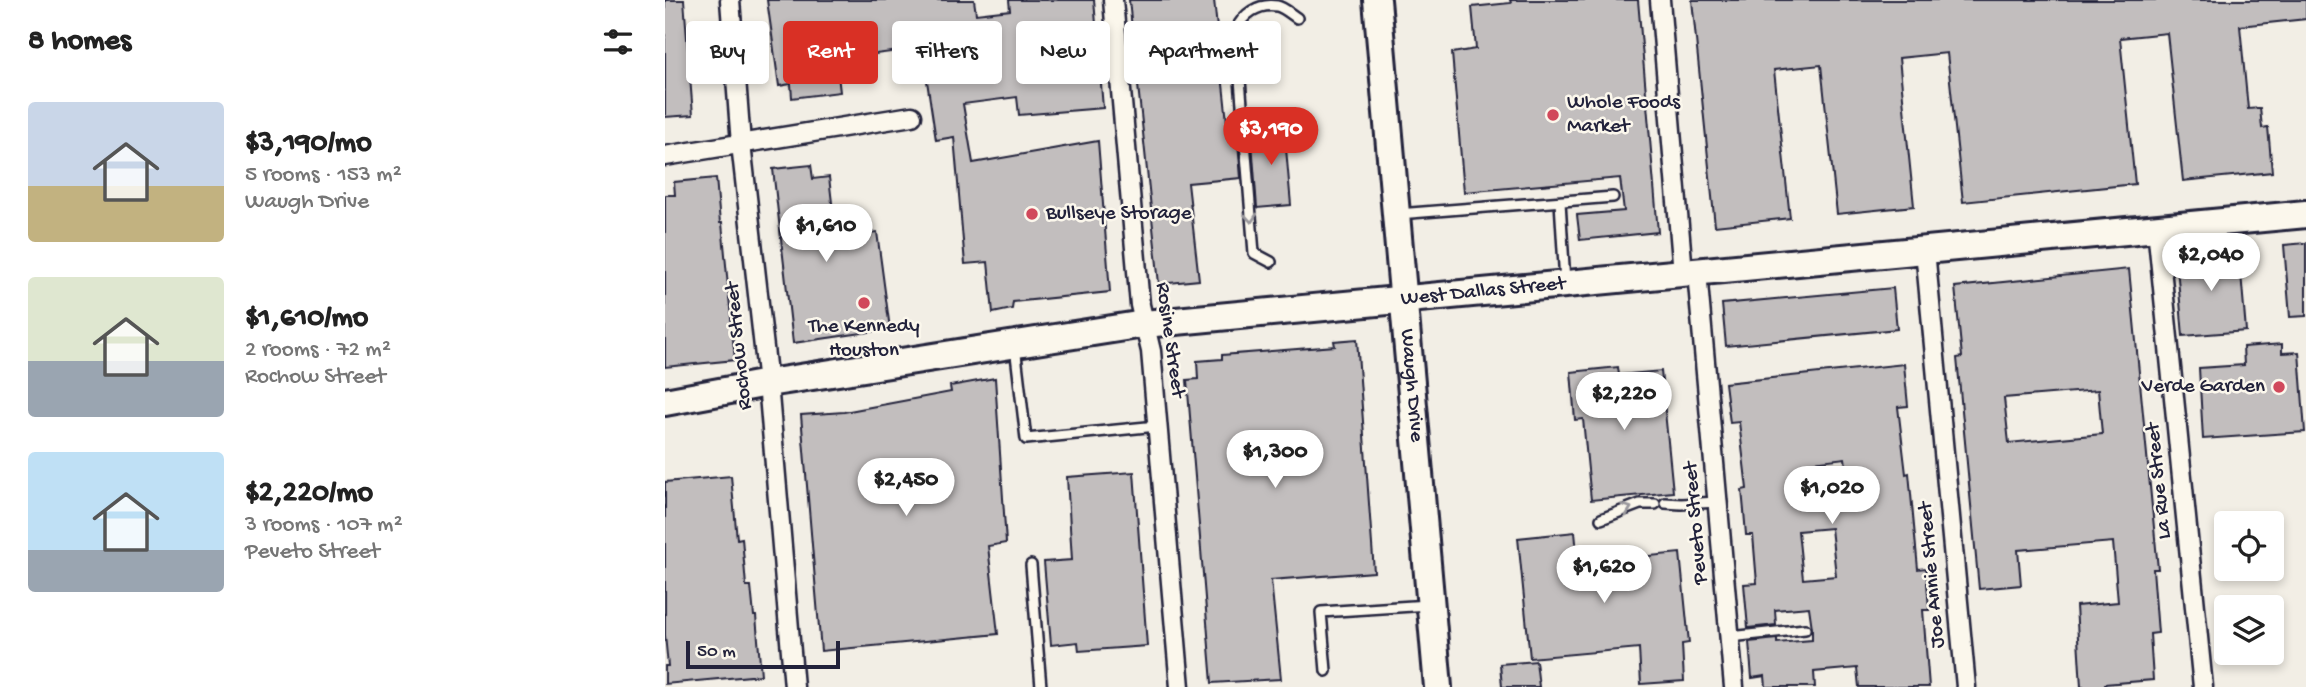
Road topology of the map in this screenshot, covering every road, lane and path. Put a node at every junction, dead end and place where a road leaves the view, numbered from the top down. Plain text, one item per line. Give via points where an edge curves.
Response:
1 (730, 0) edge
2 (1113, 0) edge
3 (1377, 0) edge
4 (1662, 2) edge
5 (1297, 18) dead end
6 (912, 116) dead end
7 (741, 144) junction
8 (665, 156) edge
9 (1613, 197) dead end
10 (1560, 202) junction
11 (1396, 214) junction
12 (2306, 214) edge
13 (2157, 228) junction
14 (1925, 250) junction
15 (1271, 262) dead end
16 (1690, 272) junction
17 (1565, 284) junction
18 (1404, 299) junction
19 (1145, 324) junction
20 (1015, 344) junction
21 (768, 383) junction
22 (665, 402) edge
23 (1157, 426) junction
24 (1717, 502) junction
25 (1601, 519) dead end
26 (1031, 565) dead end
27 (1431, 604) junction
28 (1805, 629) dead end
29 (1730, 637) junction
30 (1326, 671) dead end
31 (794, 687) edge
32 (1041, 687) edge
33 (1180, 687) edge
34 (1438, 687) edge
35 (1734, 687) edge
36 (1966, 687) edge
37 (2203, 687) edge

1 - 7 street, Rochow Street
2 - 19 street, Rosine Street
3 - 11 main road, Waugh Drive
4 - 16 street, Peveto Street
5 -> 15 lane via 1279,6 1256,8 1242,17 1236,30 1254,253
6 - 7 street
7 - 8 street
7 - 21 street, Rochow Street
9 - 10 lane
10 - 11 lane
10 - 17 lane
11 - 18 main road, Waugh Drive
12 - 13 main road, West Dallas Street
13 - 14 main road, West Dallas Street
13 - 37 street, La Rue Street
14 - 16 main road, West Dallas Street
14 - 36 street, Joe Annie Street
16 - 17 main road, West Dallas Street
16 - 24 street, Peveto Street
17 - 18 main road, West Dallas Street
18 - 19 main road, West Dallas Street
18 - 27 main road, Waugh Drive
19 - 20 main road, West Dallas Street
19 - 23 street, Rosine Street
20 - 21 main road, West Dallas Street
20 - 23 lane via 1026,439
21 - 22 main road, West Dallas Street
21 - 31 street, Rochow Street
23 - 33 street, Rosine Street
25 -> 24 lane via 1640,504
24 - 29 street, Peveto Street
26 - 32 lane
27 - 30 lane via 1321,612
27 - 34 main road, Waugh Drive
28 - 29 lane
29 - 35 street, Peveto Street

